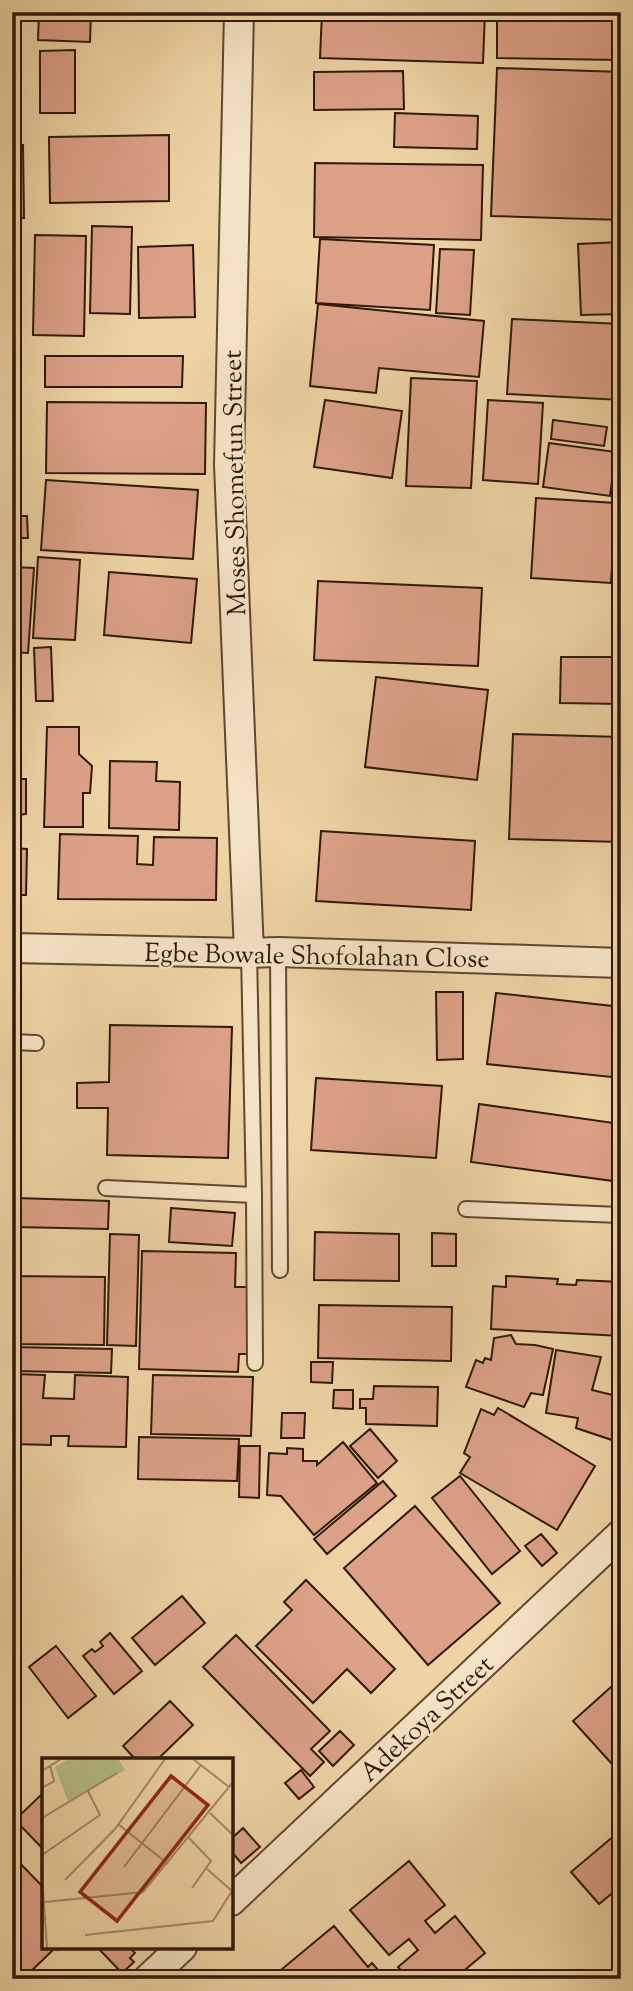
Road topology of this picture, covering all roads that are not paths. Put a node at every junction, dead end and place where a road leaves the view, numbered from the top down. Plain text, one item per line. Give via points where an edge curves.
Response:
1 (239, 12) edge
2 (12, 948) edge
3 (278, 952) junction
4 (249, 953) junction
5 (621, 963) edge
6 (12, 1042) edge
7 (36, 1044) dead end
8 (106, 1188) dead end
9 (254, 1195) junction
10 (466, 1209) dead end
11 (621, 1215) edge
12 (280, 1270) dead end
13 (255, 1363) dead end
14 (621, 1534) edge
15 (233, 1899) edge
16 (180, 1949) edge
17 (148, 1979) edge

1 - 4 street, Moses Shomefun Street via 229,465
2 - 4 street, Egbe Bowale Shofolahan Close
3 - 4 street, Egbe Bowale Shofolahan Close
3 - 5 street, Egbe Bowale Shofolahan Close
3 - 12 lane
4 - 9 lane
6 - 7 lane
8 - 9 lane
9 - 13 lane
10 - 11 lane
14 - 15 street, Adekoya Street
16 - 17 street

